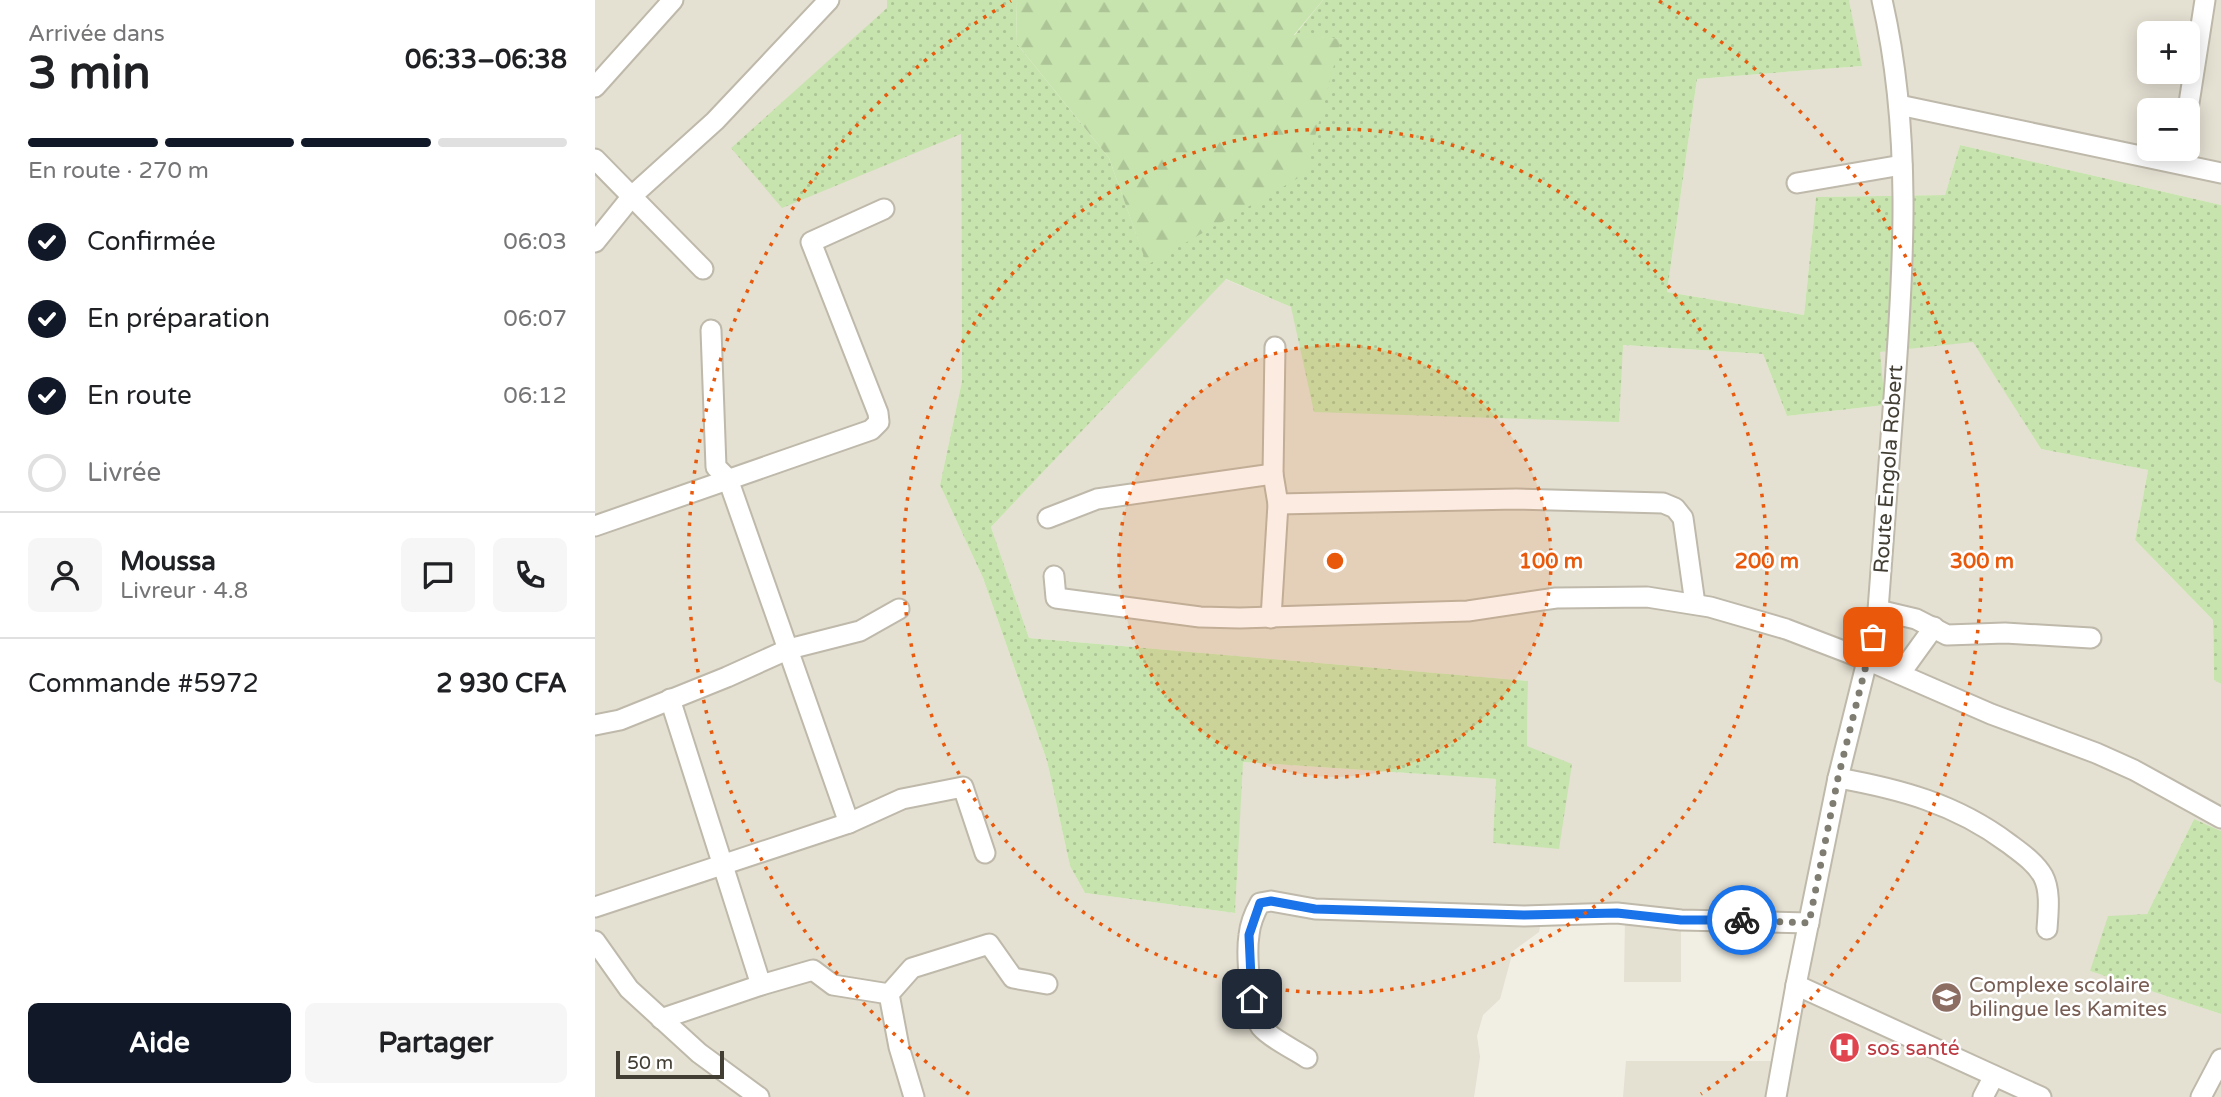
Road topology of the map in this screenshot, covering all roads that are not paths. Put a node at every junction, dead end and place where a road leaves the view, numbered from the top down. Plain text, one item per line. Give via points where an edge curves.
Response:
1 (673, 0) edge
2 (829, 0) edge
3 (1882, 0) edge
4 (2205, 0) edge
5 (595, 88) edge
6 (2190, 98) edge
7 (1899, 105) junction
8 (2137, 148) edge
9 (595, 159) edge
10 (2193, 161) edge
11 (1902, 165) junction
12 (2221, 173) edge
13 (1797, 183) dead end
14 (633, 195) junction
15 (884, 209) dead end
16 (595, 242) edge
17 (703, 269) dead end
18 (711, 330) dead end
19 (1275, 347) dead end
20 (1273, 474) junction
21 (728, 479) junction
22 (1278, 504) junction
23 (1048, 518) dead end
24 (595, 526) edge
25 (1054, 576) dead end
26 (1695, 604) junction
27 (899, 609) dead end
28 (1878, 610) junction
29 (1272, 618) junction
30 (1934, 627) junction
31 (2091, 638) dead end
32 (789, 649) junction
33 (1867, 660) junction
34 (1900, 674) junction
35 (670, 699) junction
36 (595, 726) edge
37 (1838, 778) junction
38 (2221, 818) edge
39 (849, 823) junction
40 (985, 853) dead end
41 (722, 866) junction
42 (595, 907) edge
43 (1809, 923) junction
44 (2047, 929) dead end
45 (595, 941) edge
46 (1047, 984) dead end
47 (761, 985) junction
48 (1796, 985) junction
49 (888, 994) junction
50 (661, 1018) junction
51 (1307, 1058) dead end
52 (2221, 1059) edge
53 (1994, 1076) junction
54 (759, 1097) edge
55 (914, 1097) edge
56 (1776, 1097) edge
57 (1983, 1097) edge
58 (2041, 1097) edge
59 (2201, 1097) edge

1 - 5 street
2 - 14 street via 715,121
3 - 7 street, Route Engola Robert
4 - 6 street
7 - 8 street
7 - 11 street, Route Engola Robert
9 - 14 street
10 - 12 street
11 - 13 street
11 - 28 street, Route Engola Robert via 1902,295
14 - 16 street
14 - 17 street
15 - 21 street via 811,242 879,422 871,430
18 - 21 street via 716,467
19 - 20 street
20 - 22 street
20 - 23 street via 1097,499
21 - 24 street
21 - 32 street
22 - 26 street via 1516,499 1663,503 1683,518
22 - 29 street
25 - 29 street via 1056,598 1200,617
26 - 29 street via 1647,597 1556,598 1468,611
26 - 33 street via 1786,629
27 - 32 street via 860,631
28 - 30 street
28 - 33 street, Route Engola Robert
30 - 31 street via 1953,636 2005,633
30 - 34 street
32 - 35 street
32 - 39 street
33 - 34 street
33 - 37 street, Route Engola Robert
34 - 38 street via 1991,714 2096,752
35 - 36 street
35 - 41 street
37 - 43 street, Route Engola Robert
37 - 44 street via 1935,801 1997,835 2044,877
39 - 40 street via 902,799 963,787
39 - 41 street
41 - 42 street
41 - 47 street
43 - 48 street, Route Engola Robert
43 - 51 street via 1260,903 1249,935 1252,999 1260,1026
45 - 50 street via 629,989
46 - 49 street via 1013,978 989,944 912,968
47 - 49 street via 813,970 833,985
47 - 50 street
48 - 53 street
48 - 56 street, Route Engola Robert
49 - 55 street
50 - 54 street
52 - 59 street
53 - 57 street
53 - 58 street

